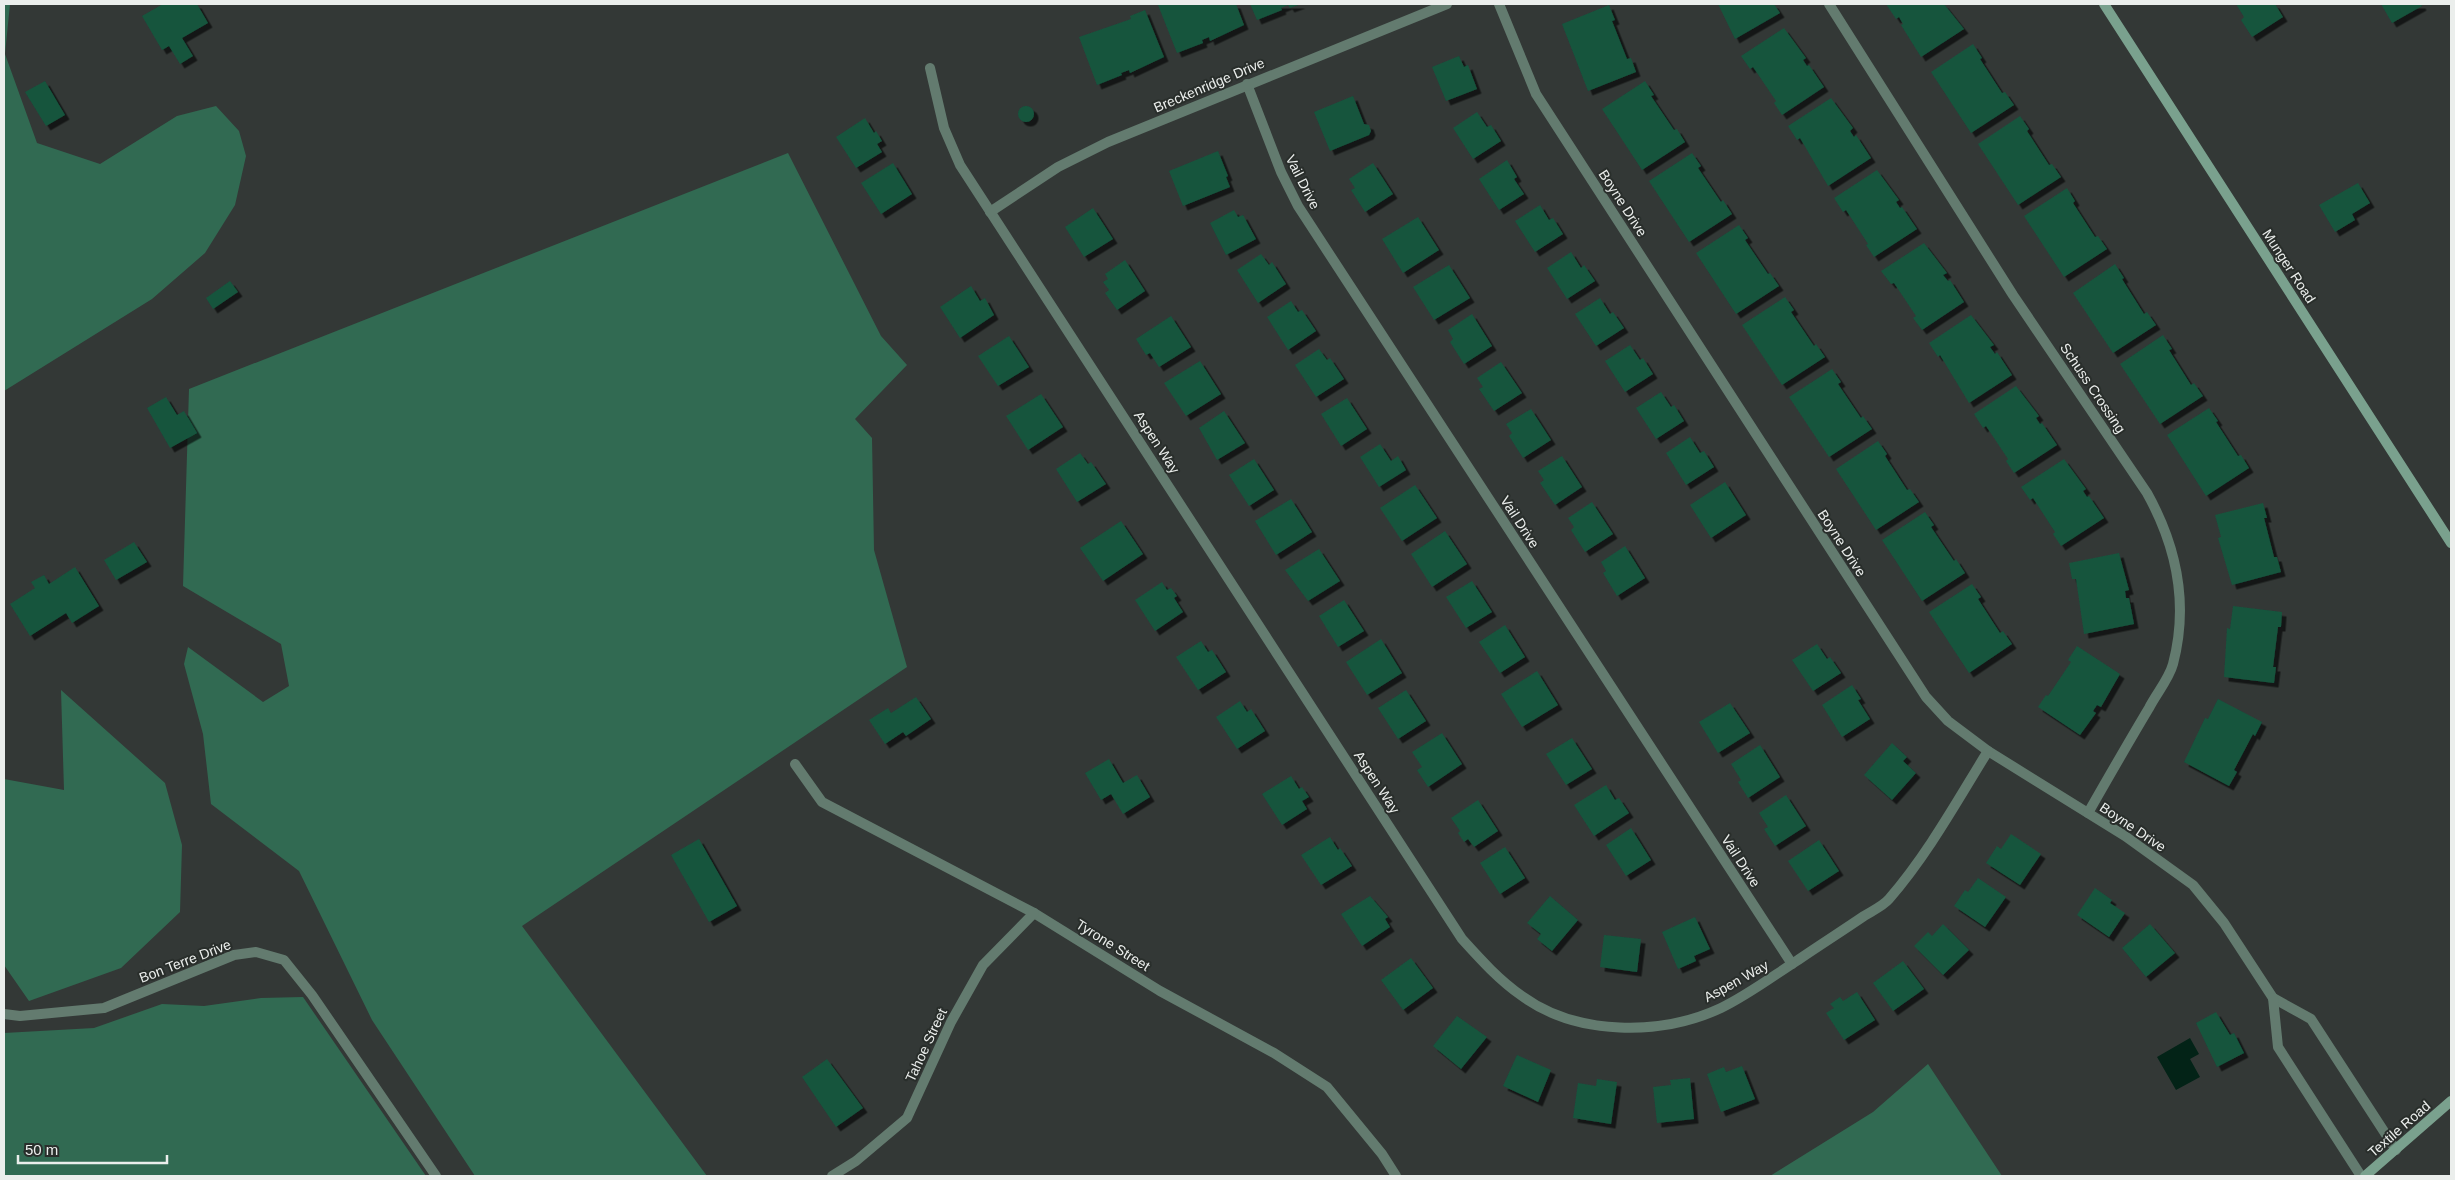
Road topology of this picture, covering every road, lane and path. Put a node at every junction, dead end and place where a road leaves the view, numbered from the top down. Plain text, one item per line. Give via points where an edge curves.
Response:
1 (1447, 4) edge
2 (1499, 4) edge
3 (1829, 4) edge
4 (2104, 4) edge
5 (930, 68) dead end
6 (1247, 84) junction
7 (990, 212) junction
8 (2451, 543) edge
9 (1988, 751) junction
10 (795, 764) dead end
11 (2088, 813) junction
12 (1034, 913) junction
13 (1792, 964) junction
14 (2274, 998) junction
15 (4, 1014) edge
16 (2451, 1101) edge
17 (2396, 1150) junction
18 (436, 1176) edge
19 (832, 1176) edge
20 (1396, 1176) edge
21 (2363, 1176) edge

1 - 6 street, Breckenridge Drive
2 - 9 street, Boyne Drive via 1536,94 1890,644 1926,697 1948,721
3 - 11 street, Schuss Crossing via 2013,296 2147,492 2158,512 2177,568 2182,606 2172,666
4 - 8 street, Munger Road
5 - 7 street, Aspen Way via 952,150
6 - 7 street, Breckenridge Drive via 1108,142 1058,167
6 - 13 street, Vail Drive via 1281,172 1298,206
7 - 13 street, Aspen Way via 1462,939 1501,980 1524,998 1573,1019 1620,1028 1643,1027 1695,1018 1749,992
9 - 11 street, Boyne Drive
9 - 13 street, Aspen Way via 1924,853 1887,901
10 - 12 street, Tyrone Street via 822,802
11 - 14 street, Boyne Drive via 2193,885 2224,923
12 - 19 street, Tahoe Street via 983,965 951,1022 907,1118 856,1161
12 - 20 street, Tyrone Street via 1160,991 1274,1052 1327,1087
14 - 17 street, Boyne Drive via 2311,1020
14 - 21 street, Boyne Drive via 2278,1047
15 - 18 street, Bon Terre Drive via 20,1016 104,1008 234,955 256,952 284,960 312,995
16 - 17 street, Textile Road
17 - 21 street, Textile Road

